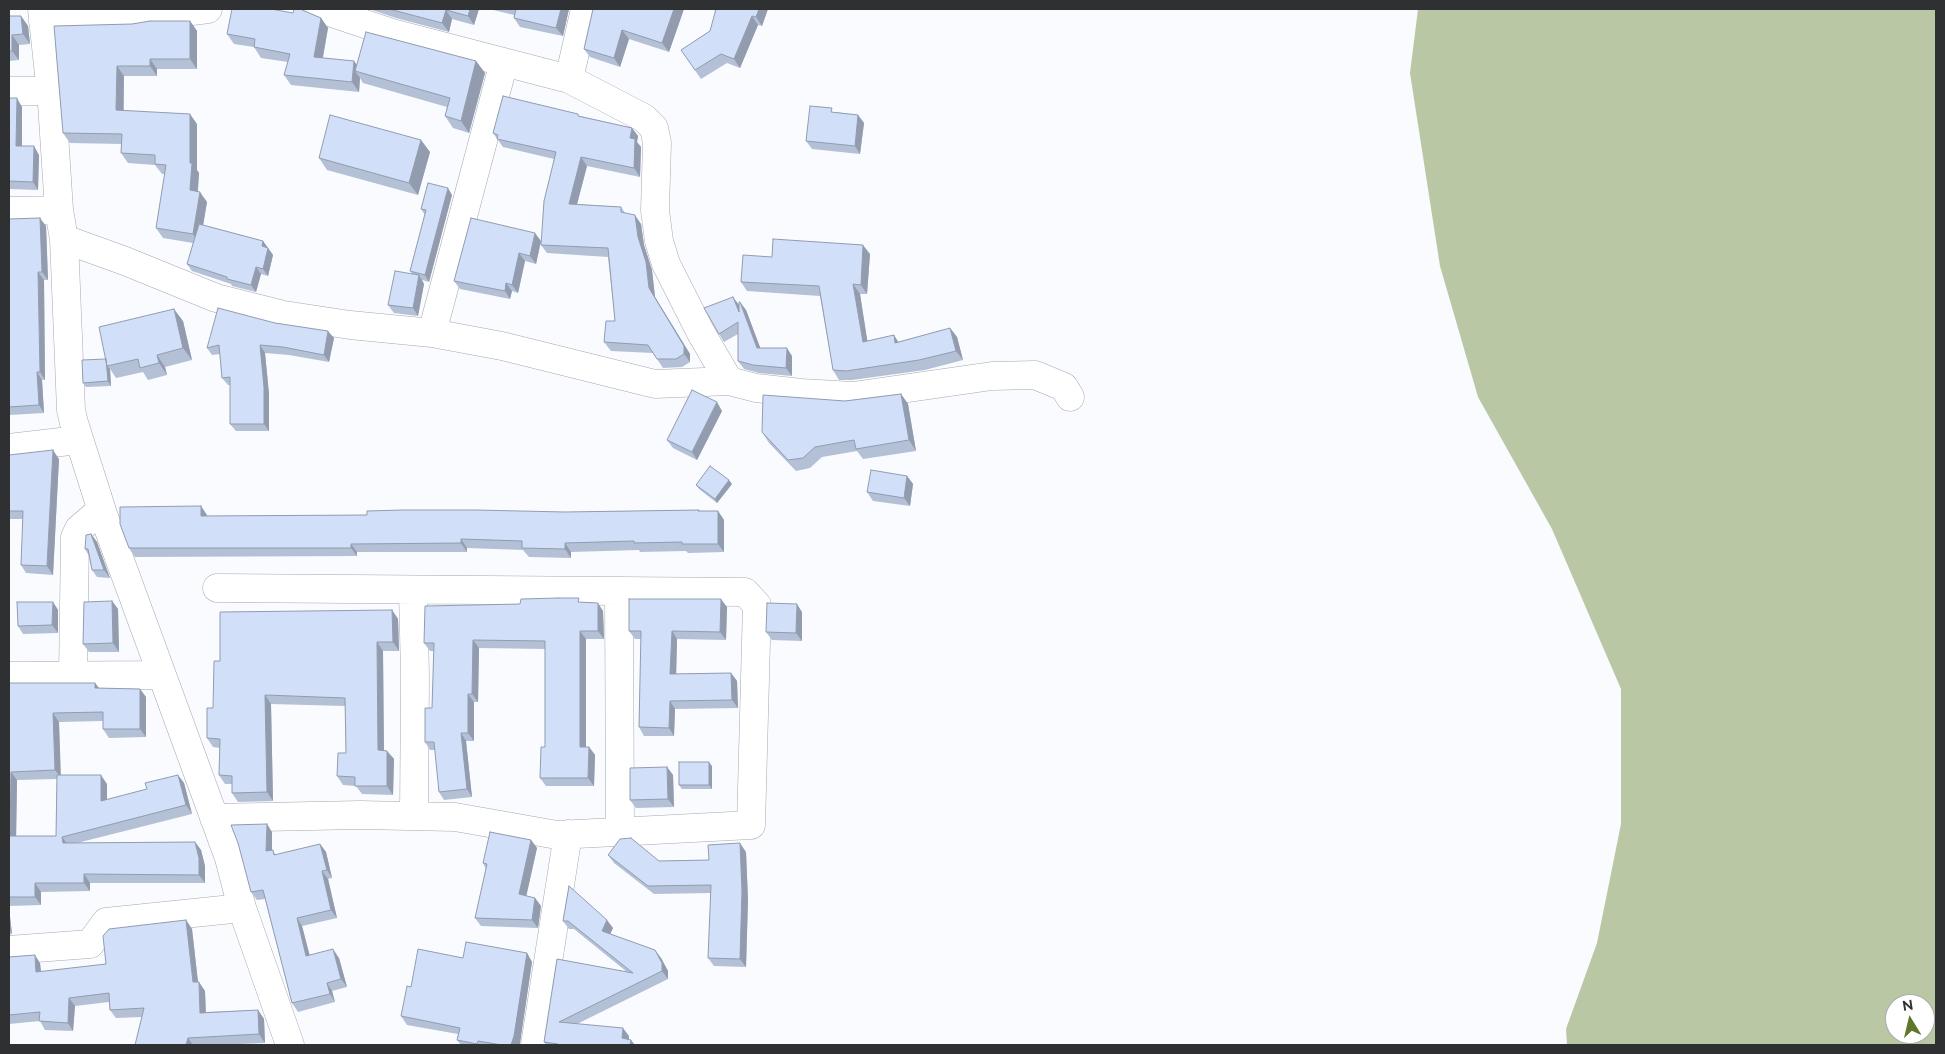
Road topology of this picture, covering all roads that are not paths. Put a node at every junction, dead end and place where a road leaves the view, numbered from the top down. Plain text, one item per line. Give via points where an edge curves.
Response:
1 (208, 9) edge
2 (320, 9) edge
3 (585, 9) edge
4 (43, 15) edge
5 (504, 62) junction
6 (569, 79) junction
7 (9, 91) edge
8 (50, 91) junction
9 (60, 210) junction
10 (9, 211) edge
11 (64, 239) junction
12 (432, 333) junction
13 (729, 381) junction
14 (1070, 398) dead end
15 (78, 440) junction
16 (9, 448) edge
17 (101, 510) junction
18 (217, 588) dead end
19 (413, 590) junction
20 (619, 591) junction
21 (74, 675) junction
22 (162, 675) junction
23 (9, 676) edge
24 (414, 816) junction
25 (214, 818) junction
26 (620, 832) junction
27 (568, 834) junction
28 (242, 908) junction
29 (9, 950) edge
30 (290, 1045) edge
31 (535, 1045) edge

1 - 4 street via 138,18
2 - 5 street
3 - 6 street
4 - 8 street
5 - 6 street
5 - 12 street
6 - 13 street via 644,118 654,128 657,143 655,210 659,241 666,264
7 - 8 street
8 - 9 street
9 - 10 street
9 - 11 street
11 - 12 street via 216,298 284,315
11 - 15 street via 71,410
12 - 13 street via 502,346 655,384
13 - 14 street via 756,388 854,396 992,376 1035,375 1064,387
15 - 16 street
15 - 17 street
17 - 21 street via 79,529 75,537
17 - 22 street
18 - 19 street
19 - 20 street
19 - 24 street
20 - 26 street
20 - 26 street via 744,592 757,605 751,825
21 - 22 street
21 - 23 street
22 - 25 street
24 - 25 street
24 - 27 street via 455,817 557,835
25 - 28 street
26 - 27 street
27 - 31 street
28 - 29 street via 106,922 90,944
28 - 30 street

